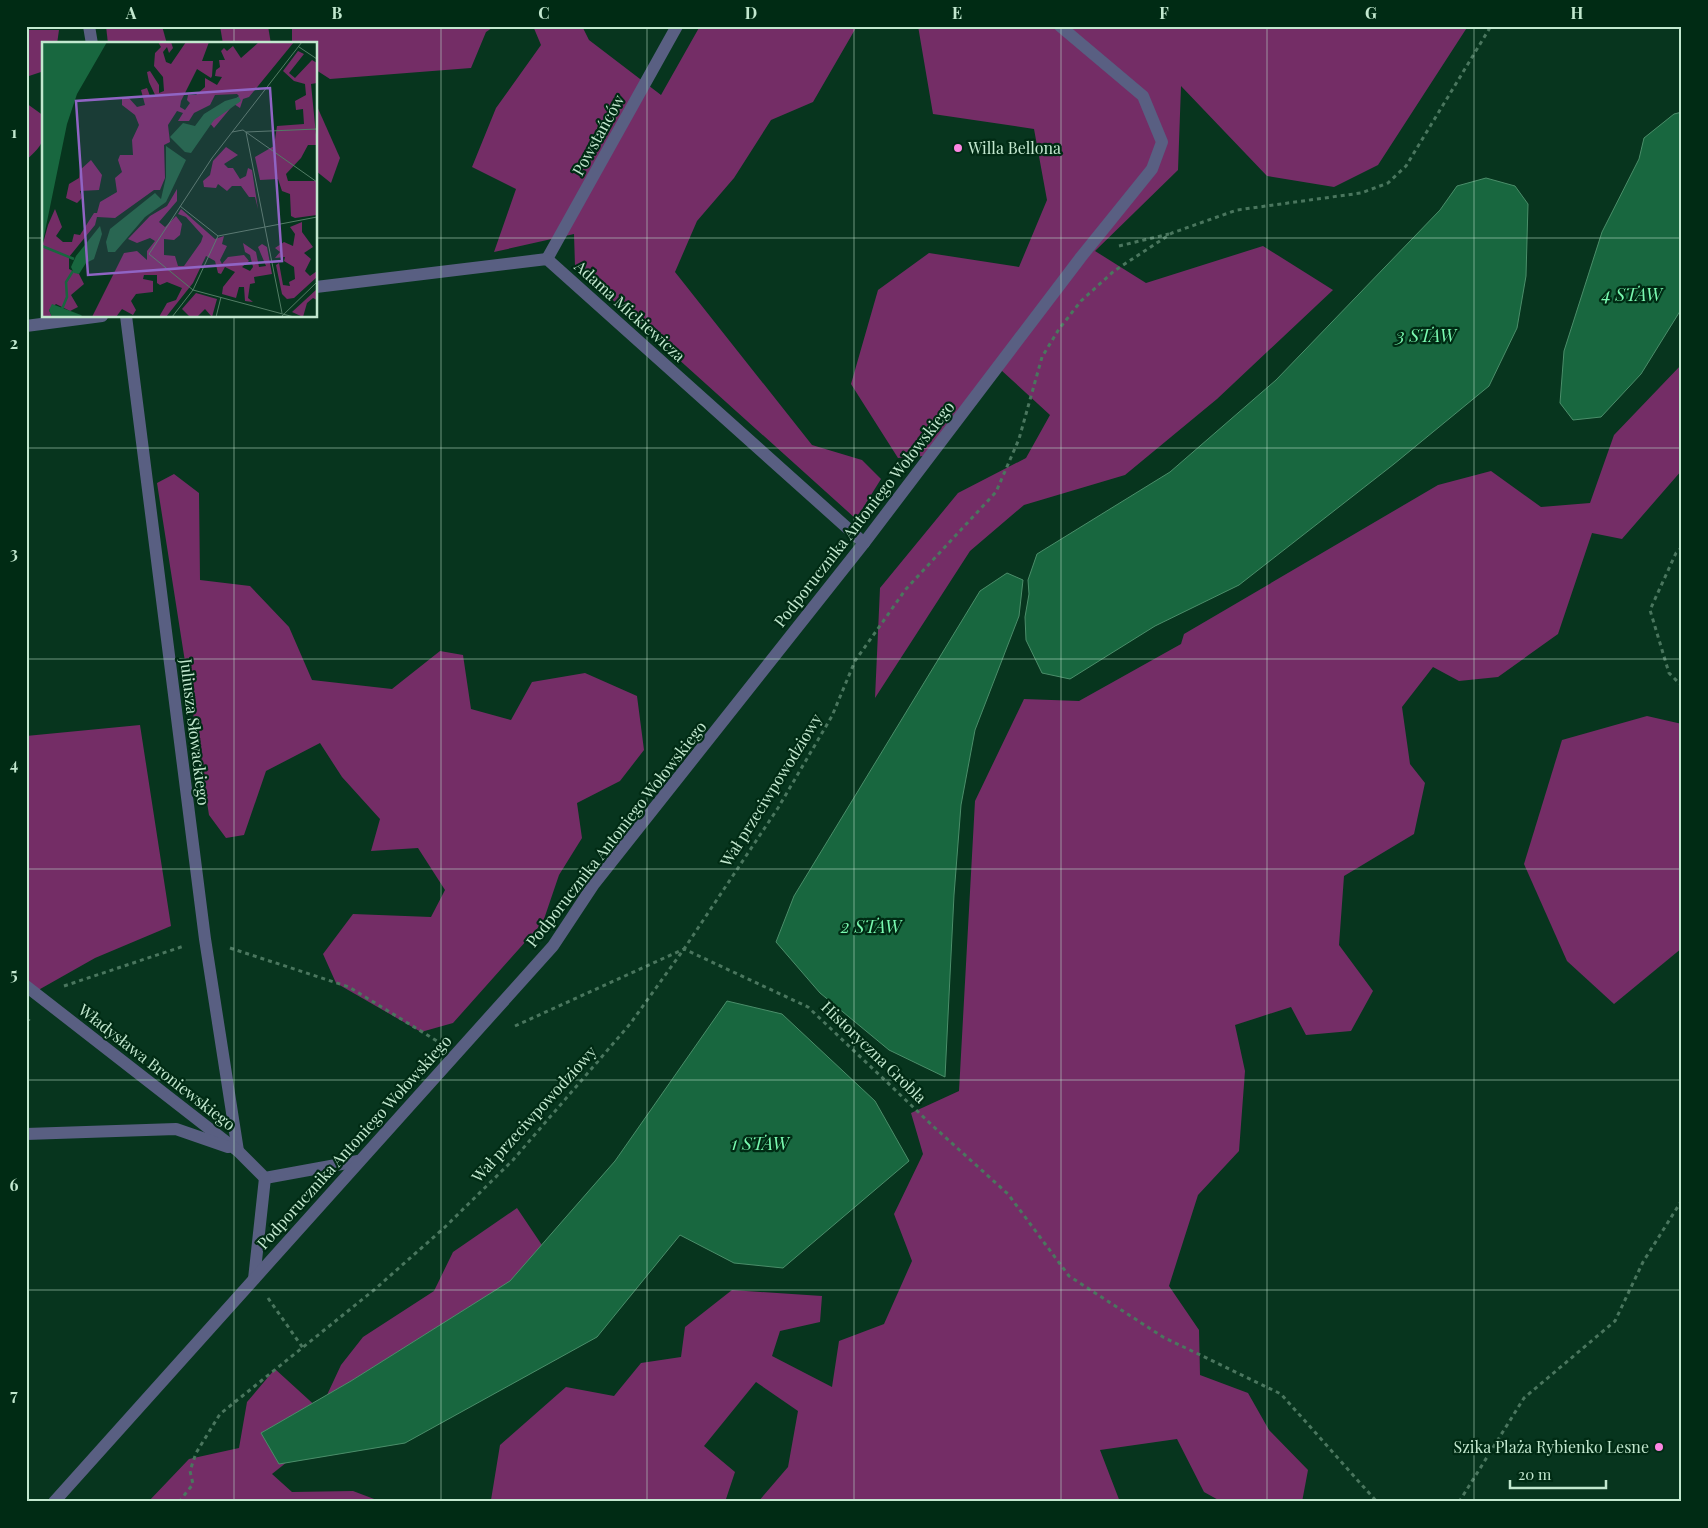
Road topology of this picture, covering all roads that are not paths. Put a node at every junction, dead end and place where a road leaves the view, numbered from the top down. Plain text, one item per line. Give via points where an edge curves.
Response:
1 (89, 26) edge
2 (677, 26) edge
3 (1060, 26) edge
4 (92, 42) edge
5 (548, 259) junction
6 (318, 287) edge
7 (87, 318) edge
8 (126, 318) edge
9 (26, 326) edge
10 (864, 543) junction
11 (26, 986) edge
12 (26, 1134) edge
13 (238, 1151) junction
14 (358, 1161) junction
15 (265, 1178) junction
16 (254, 1279) junction
17 (54, 1502) edge

1 - 4 street
2 - 5 street, Powstańców
3 - 10 street, Podporucznika Antoniego Wołowskiego via 1142,96 1162,142 1152,169 1081,256
5 - 6 street
5 - 10 street, Adama Mickiewicza
7 - 9 street
8 - 13 street, Juliusza Słowackiego via 205,939
10 - 14 street, Podporucznika Antoniego Wołowskiego via 594,884 553,946
11 - 13 street, Władysława Broniewskiego
12 - 13 street via 176,1129
13 - 15 street, Władysława Broniewskiego
14 - 15 street
14 - 16 street, Podporucznika Antoniego Wołowskiego
15 - 16 street
16 - 17 street, Podporucznika Antoniego Wołowskiego

